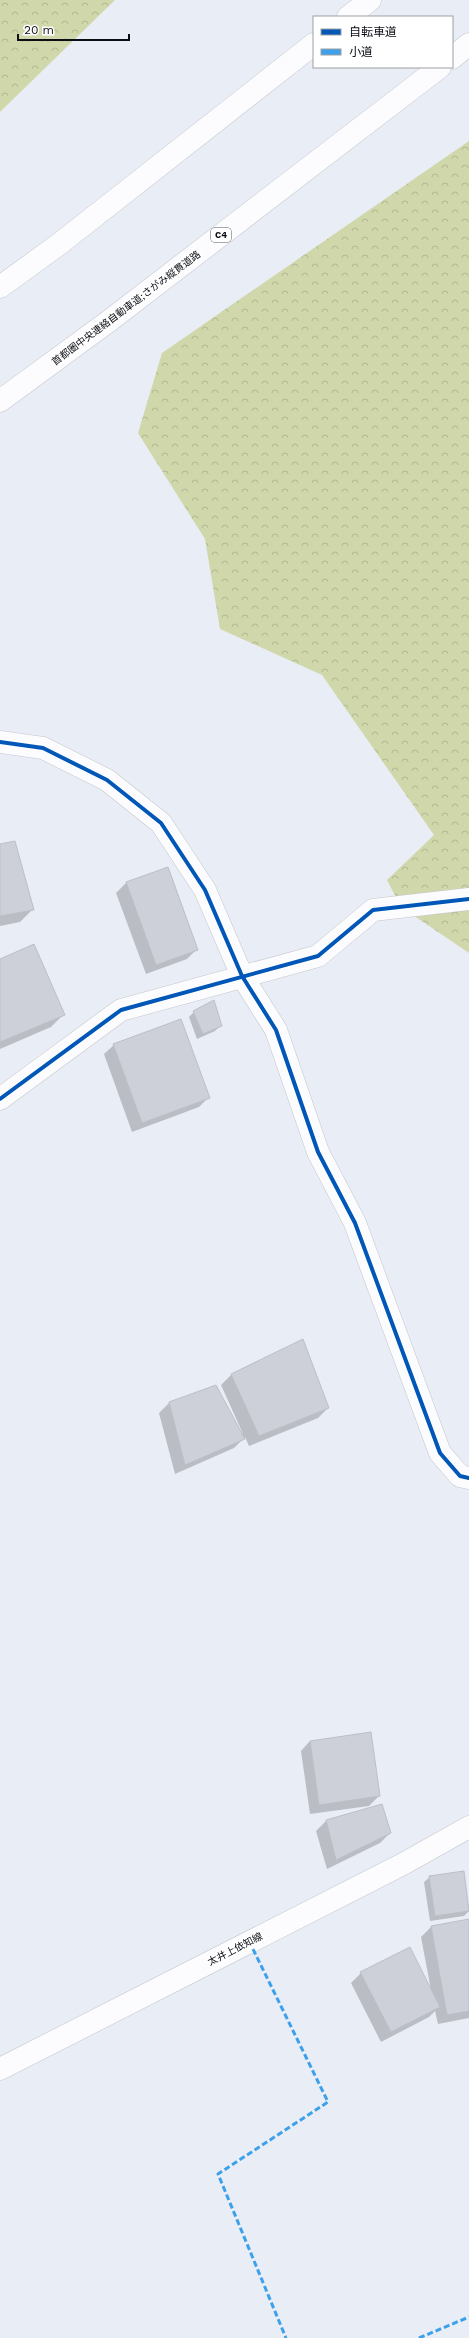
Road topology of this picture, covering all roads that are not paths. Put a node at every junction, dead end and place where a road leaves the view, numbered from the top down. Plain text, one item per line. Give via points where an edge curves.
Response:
1 (370, 0) edge
2 (349, 16) edge
3 (469, 44) edge
4 (313, 45) edge
5 (453, 57) edge
6 (439, 68) edge
7 (0, 287) edge
8 (0, 400) edge
9 (0, 742) edge
10 (469, 899) edge
11 (242, 976) junction
12 (0, 1099) edge
13 (469, 1478) edge
14 (469, 1827) edge
15 (0, 2068) edge

1 - 2 main road
3 - 5 main road
4 - 7 main road via 58,245
6 - 8 main road, 首都圏中央連絡自動車道;さがみ縦貫道路 / C4 via 109,321
9 - 11 main road via 43,748 107,780 161,823 205,890
10 - 11 main road via 373,910 318,956
11 - 12 main road via 121,1010
11 - 13 main road via 276,1030 318,1152 355,1223 440,1453 460,1476
14 - 15 main road, 太井上依知線 via 403,1864

